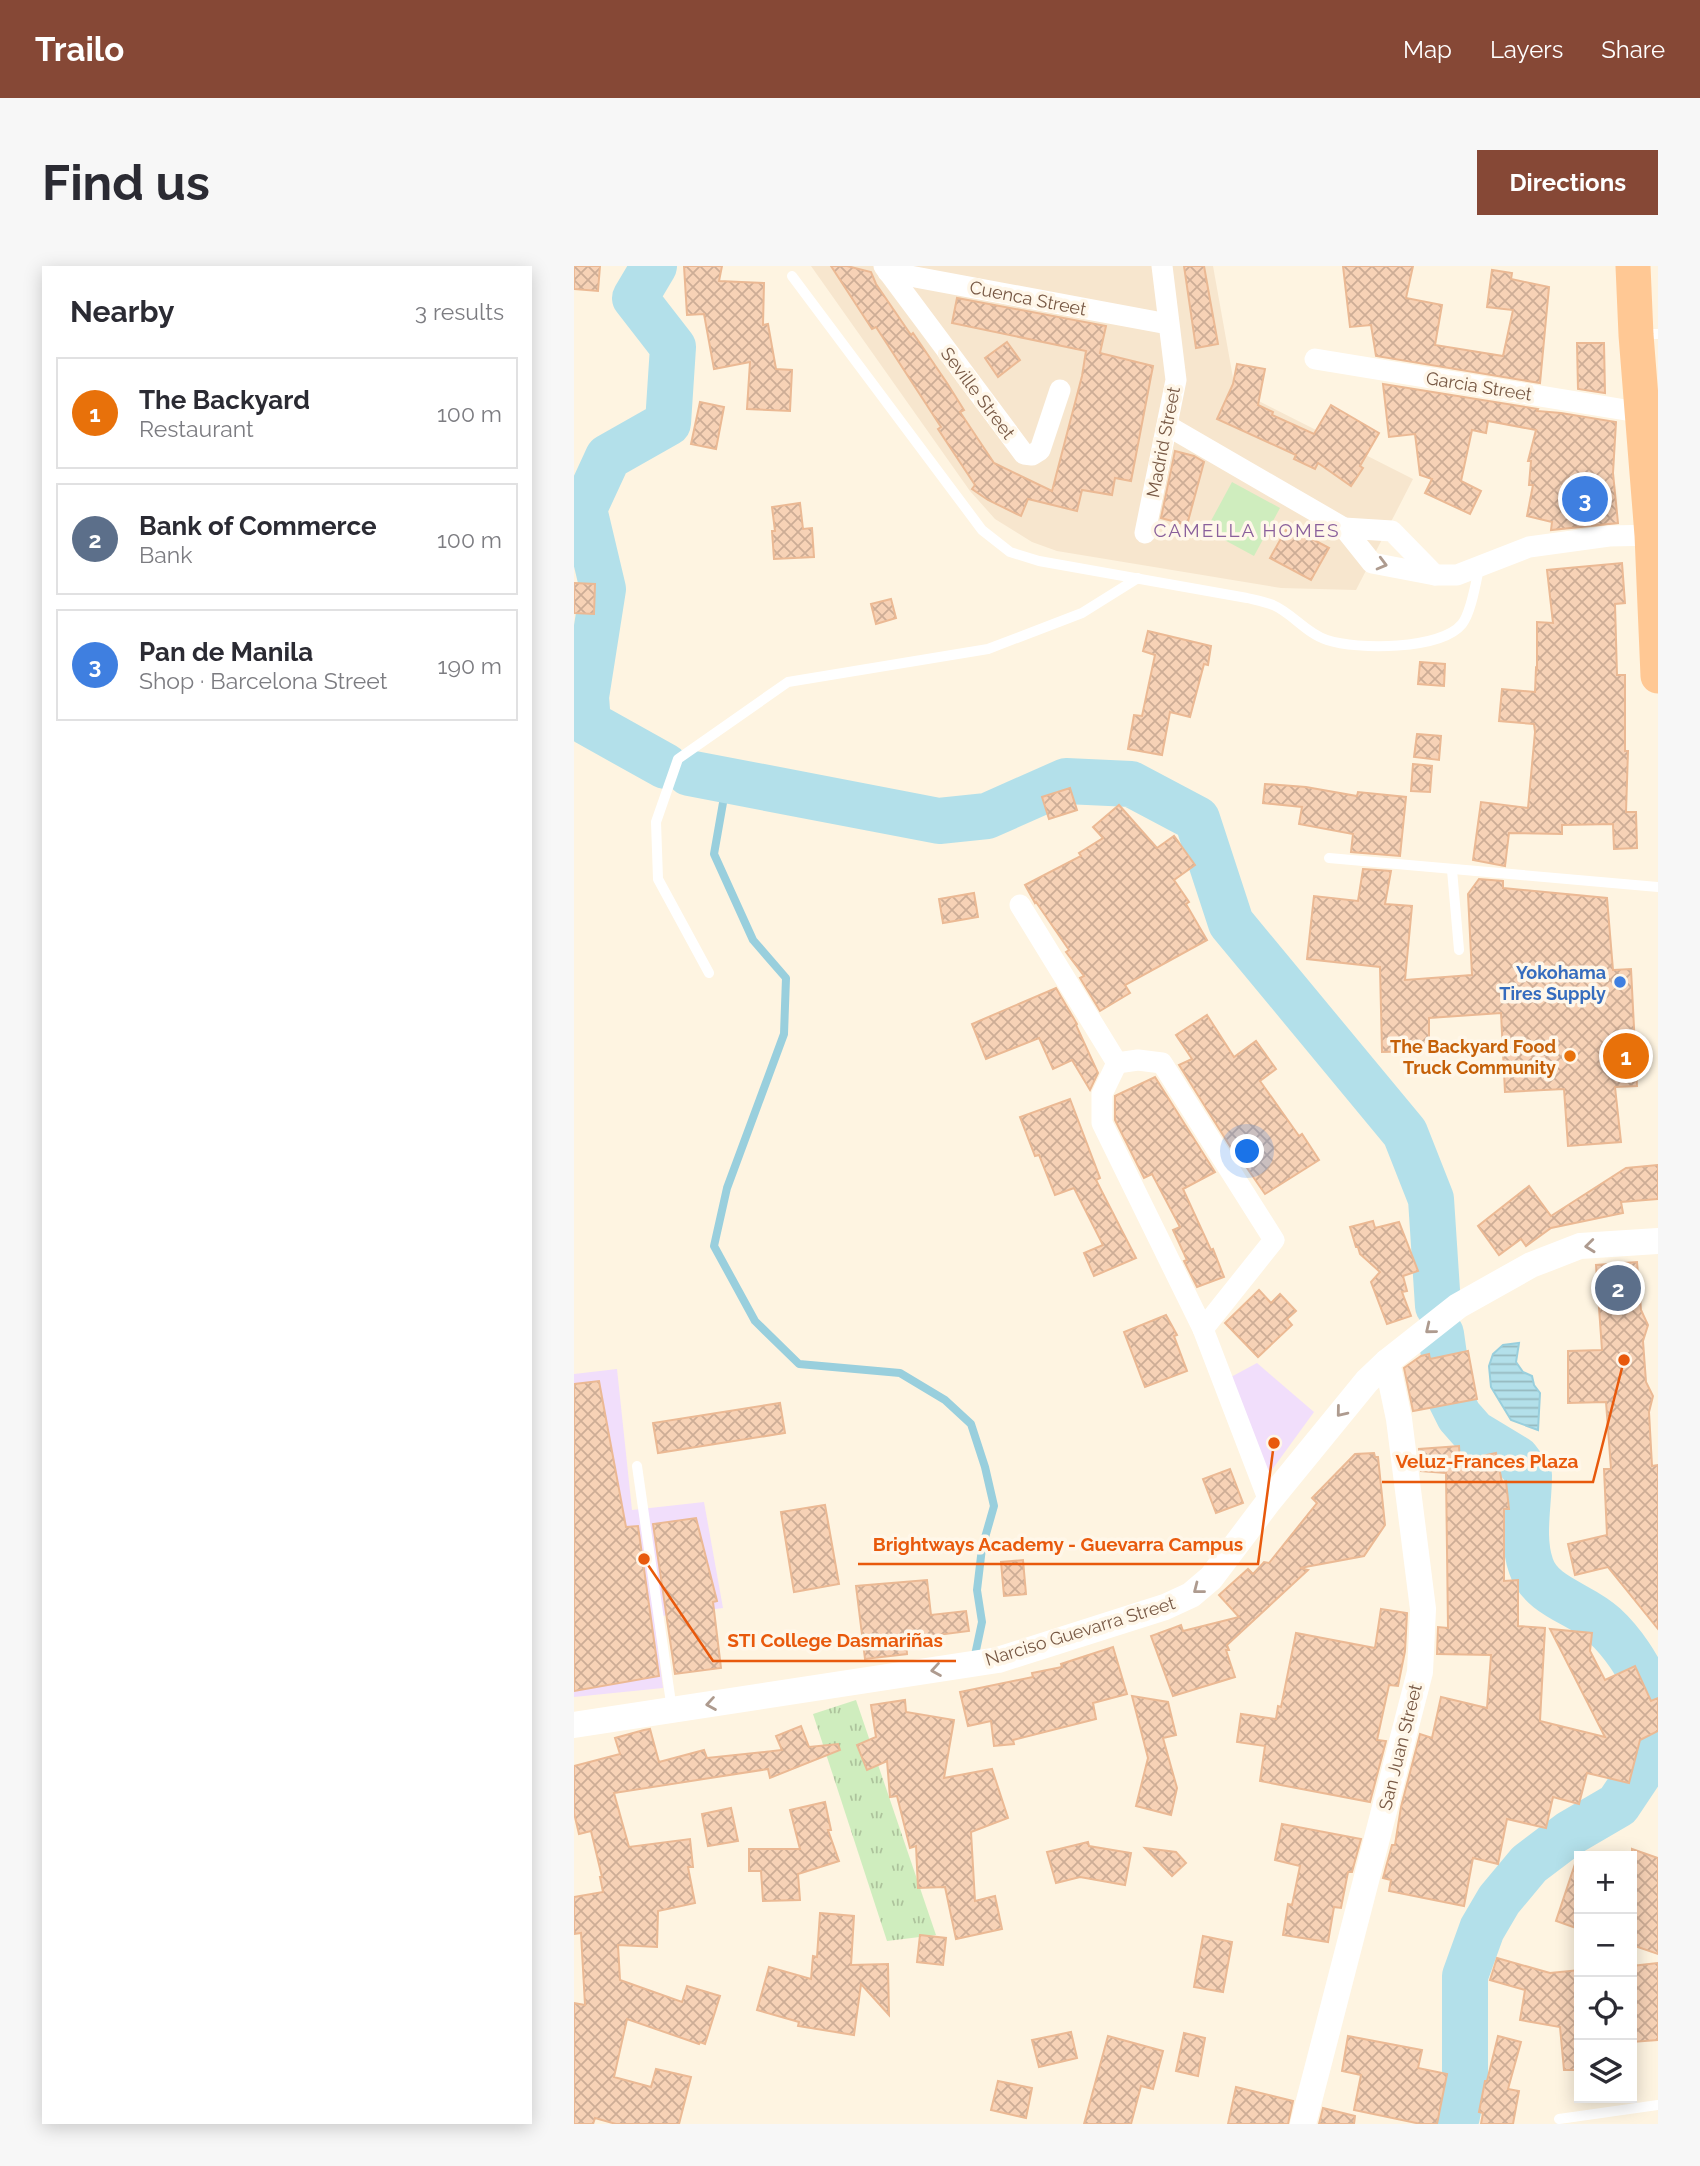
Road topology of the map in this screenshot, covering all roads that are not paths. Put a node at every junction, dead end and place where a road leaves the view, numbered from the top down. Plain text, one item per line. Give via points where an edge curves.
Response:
1 (1162, 266) edge
2 (1633, 266) edge
3 (886, 269) edge
4 (792, 276) dead end
5 (1168, 324) junction
6 (1647, 334) edge
7 (1315, 359) dead end
8 (1060, 390) dead end
9 (1644, 413) junction
10 (1168, 426) junction
11 (1344, 528) junction
12 (1144, 533) dead end
13 (1655, 535) edge
14 (1479, 568) junction
15 (1435, 575) junction
16 (1138, 578) junction
17 (1658, 676) edge
18 (1329, 858) dead end
19 (1452, 870) junction
20 (1658, 887) edge
21 (1020, 905) dead end
22 (1459, 950) dead end
23 (709, 973) dead end
24 (1117, 1063) junction
25 (1658, 1241) edge
26 (1203, 1329) junction
27 (1387, 1362) junction
28 (637, 1466) dead end
29 (1269, 1501) junction
30 (672, 1710) junction
31 (574, 1725) edge
32 (1658, 2105) edge
33 (1559, 2119) dead end
34 (1303, 2124) edge

1 - 5 street, Madrid Street
2 - 6 highway
3 - 5 street, Cuenca Street
3 - 8 street, Seville Street via 1024,454 1040,450
4 - 16 lane via 990,537 1026,557
5 - 10 street, Madrid Street via 1176,380
6 - 9 highway
7 - 9 street, Garcia Street
9 - 13 highway
10 - 11 street
10 - 12 street, Madrid Street
11 -> 15 street via 1372,563
11 - 15 street via 1392,531
13 - 14 street via 1530,547
13 - 17 highway
14 - 15 street
14 - 16 lane via 1462,624 1439,640 1399,645 1325,640 1274,605
16 - 23 lane via 1082,613 988,649 788,682 678,759 656,822 658,879
18 - 19 lane
19 - 20 lane
19 - 22 lane
21 - 24 street
24 - 26 street via 1102,1094 1102,1123
24 - 26 street via 1161,1063 1274,1240
25 -> 27 street, Narciso Guevarra Street via 1580,1246 1531,1265 1458,1306
26 - 29 street
27 -> 29 street, Narciso Guevarra Street
27 - 34 street, San Juan Street via 1399,1419 1423,1609 1420,1672
28 - 30 lane
29 -> 30 street, Narciso Guevarra Street via 1211,1578 1191,1595 1165,1607 998,1660
30 - 31 street, Narciso Guevarra Street
32 - 33 lane

